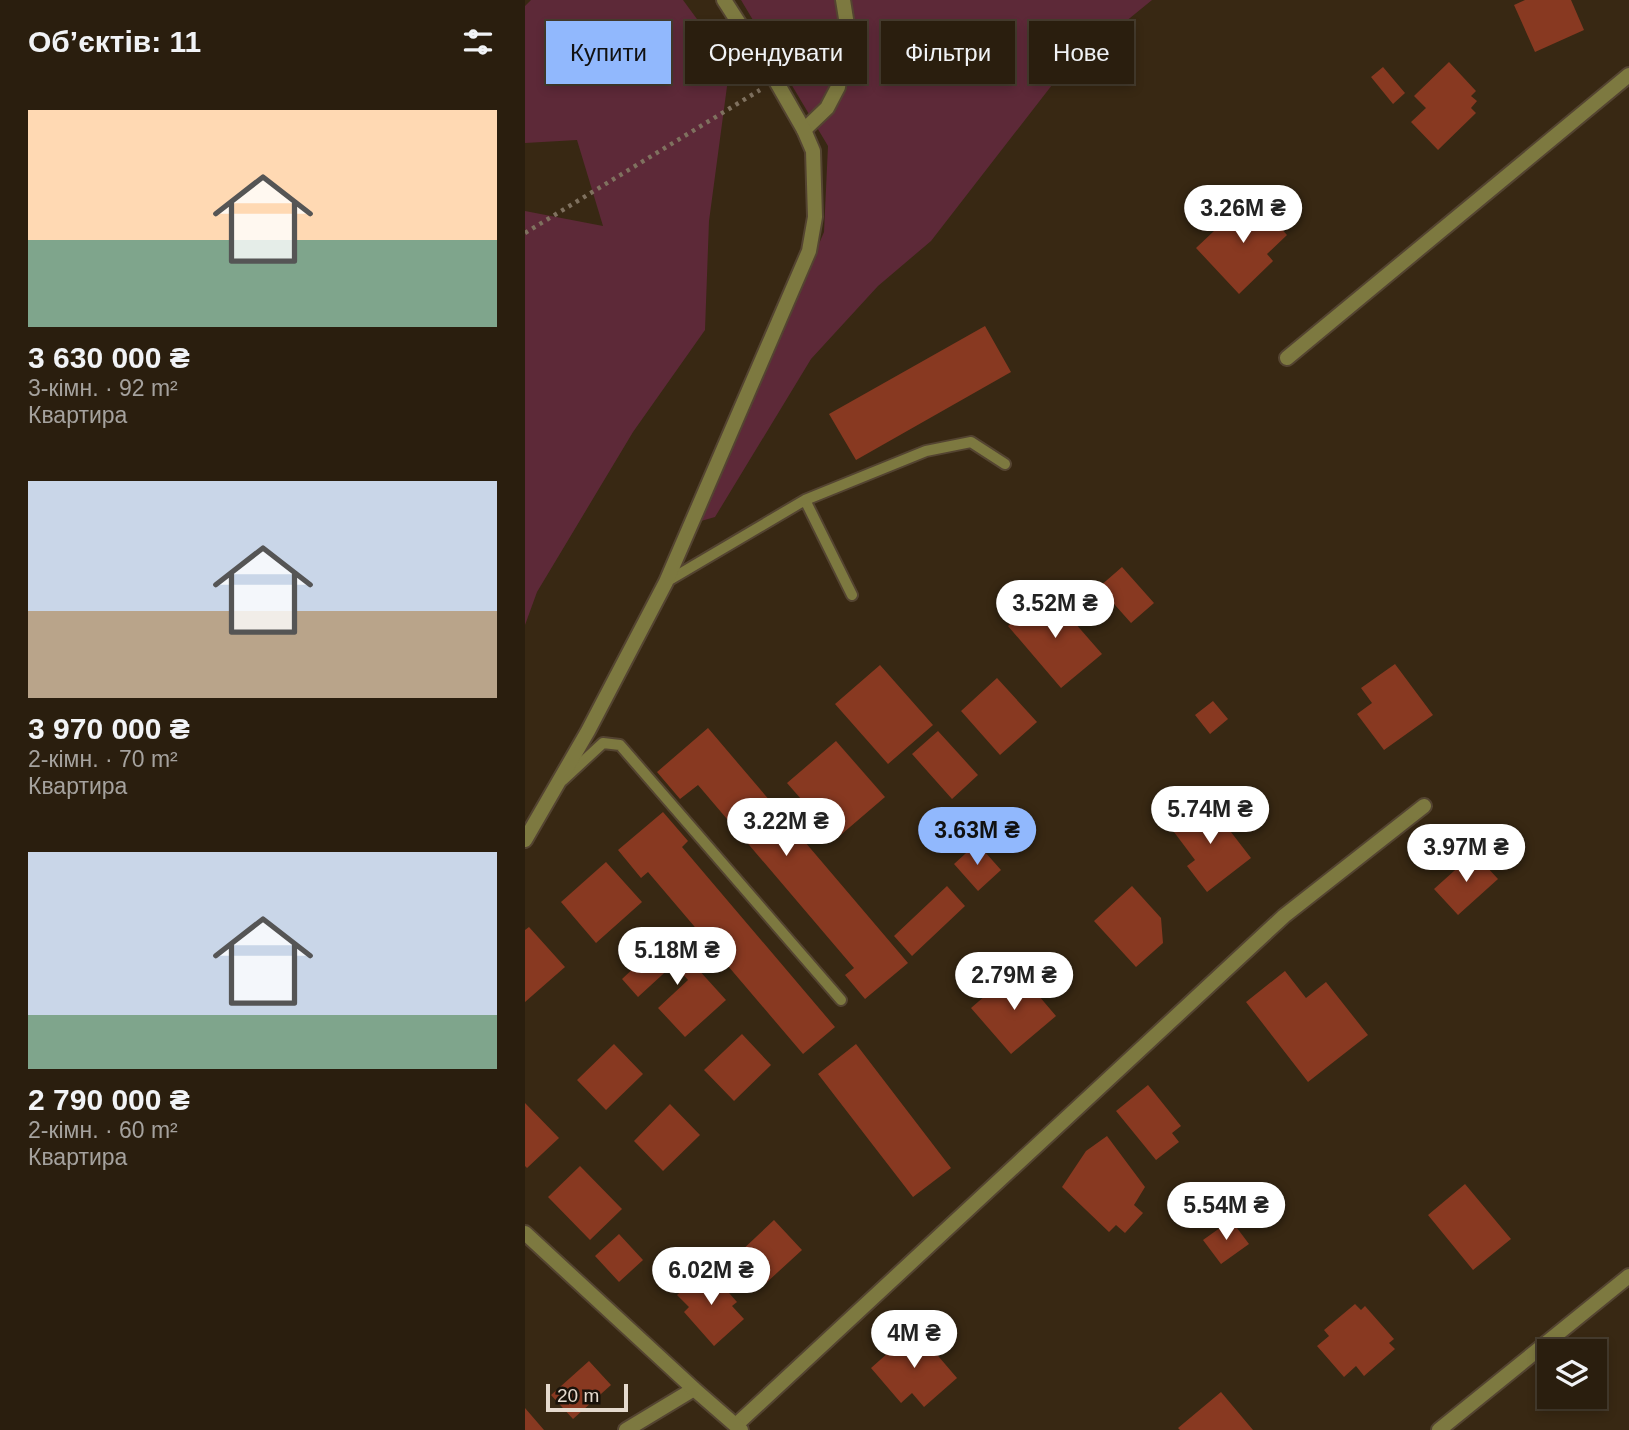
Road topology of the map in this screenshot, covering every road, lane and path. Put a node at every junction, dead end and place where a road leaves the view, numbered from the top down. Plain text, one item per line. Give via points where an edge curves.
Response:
1 (724, 0) edge
2 (842, 0) edge
3 (738, 21) edge
4 (1629, 75) edge
5 (769, 84) edge
6 (778, 84) edge
7 (804, 130) junction
8 (525, 233) edge
9 (1287, 358) dead end
10 (1005, 464) dead end
11 (805, 500) junction
12 (666, 582) junction
13 (852, 595) dead end
14 (556, 786) junction
15 (1425, 806) dead end
16 (525, 839) edge
17 (841, 1000) dead end
18 (525, 1233) edge
19 (1629, 1276) edge
20 (694, 1389) junction
21 (739, 1427) edge
22 (627, 1430) edge
23 (1439, 1430) edge

1 - 3 street
2 - 7 street via 847,24 838,87 827,108
4 - 9 street
5 - 8 path
6 - 7 street
7 - 12 street via 814,164 815,217 809,251
10 - 11 lane via 971,442 926,451
11 - 12 lane
11 - 13 lane
12 - 14 street
14 - 16 street
14 - 17 lane via 603,743 619,745
15 - 21 street via 1284,916
18 - 20 street
19 - 23 street
20 - 21 street
20 - 22 street

